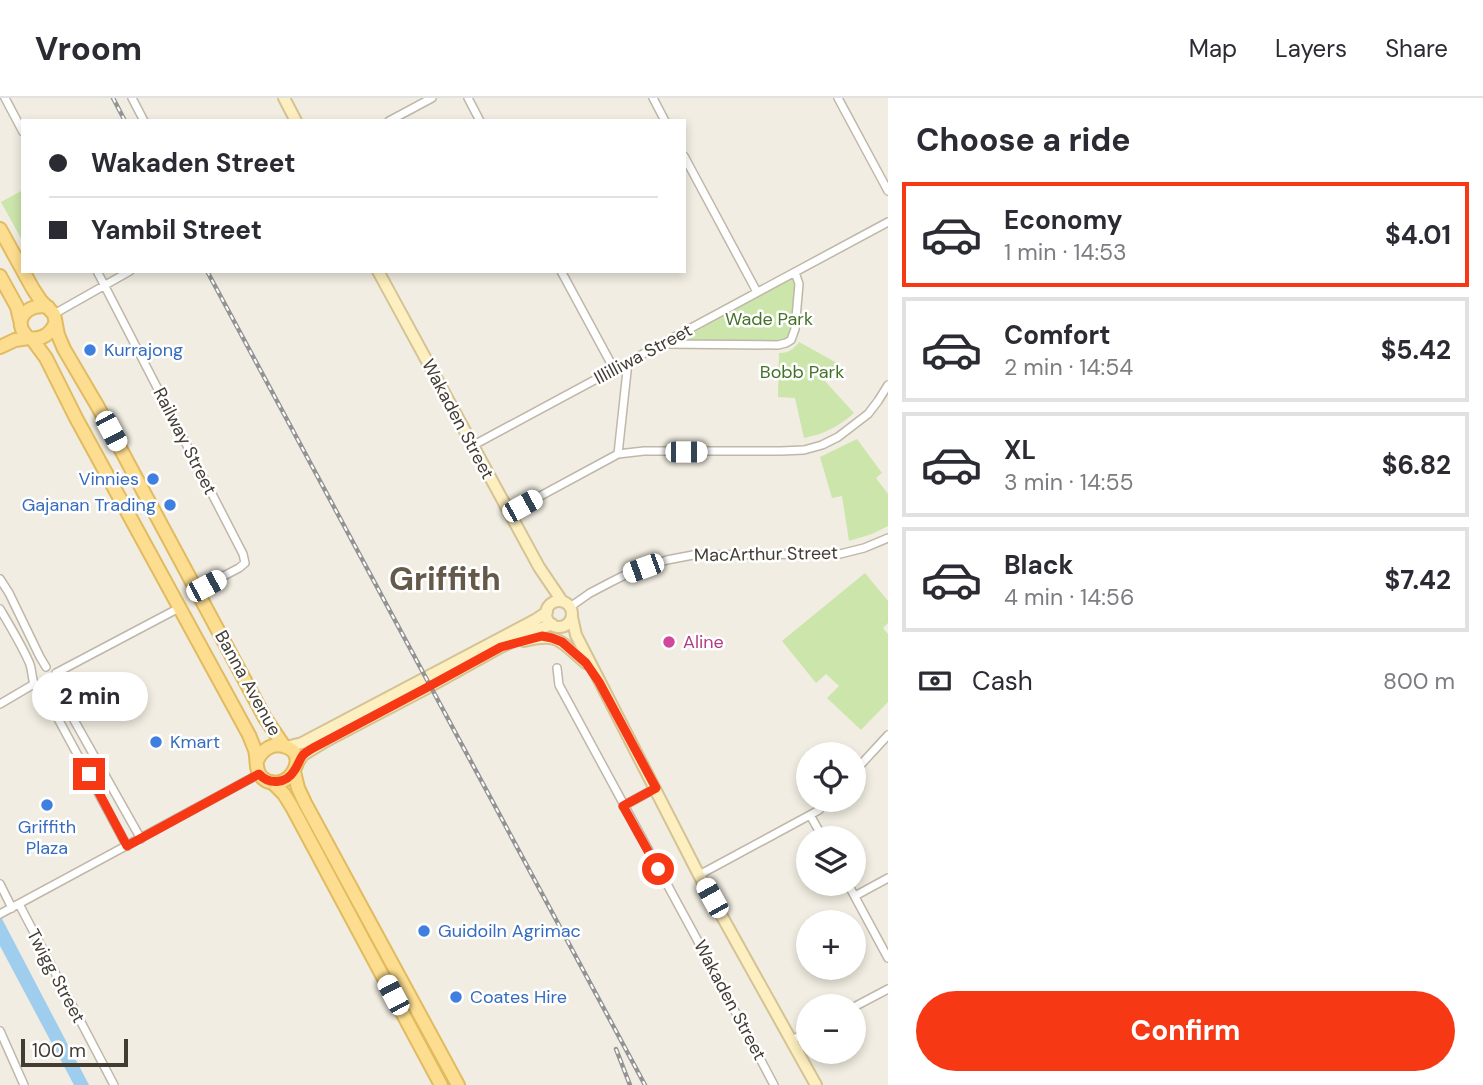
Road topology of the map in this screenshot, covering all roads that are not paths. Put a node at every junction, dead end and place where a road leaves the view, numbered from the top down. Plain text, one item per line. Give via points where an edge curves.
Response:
1 (5, 98) edge
2 (132, 98) edge
3 (284, 98) edge
4 (432, 98) edge
5 (468, 98) edge
6 (653, 98) edge
7 (838, 98) edge
8 (143, 119) edge
9 (295, 119) edge
10 (393, 119) edge
11 (479, 119) edge
12 (664, 119) edge
13 (21, 128) edge
14 (686, 160) edge
15 (888, 191) edge
16 (888, 222) edge
17 (0, 229) edge
18 (21, 267) edge
19 (795, 272) junction
20 (24, 273) edge
21 (98, 273) edge
22 (126, 273) edge
23 (379, 273) edge
24 (562, 273) edge
25 (0, 276) edge
26 (105, 285) junction
27 (757, 292) junction
28 (52, 315) junction
29 (20, 320) junction
30 (31, 338) junction
31 (0, 339) edge
32 (663, 344) junction
33 (0, 347) edge
34 (628, 362) junction
35 (614, 369) junction
36 (888, 384) edge
37 (472, 446) junction
38 (618, 454) junction
39 (509, 513) junction
40 (888, 538) edge
41 (539, 567) junction
42 (0, 579) edge
43 (197, 590) junction
44 (179, 608) junction
45 (549, 608) junction
46 (568, 608) junction
47 (0, 609) edge
48 (554, 625) junction
49 (501, 647) junction
50 (586, 663) junction
51 (46, 667) junction
52 (558, 668) dead end
53 (56, 673) junction
54 (34, 680) junction
55 (599, 682) junction
56 (56, 685) junction
57 (43, 691) junction
58 (0, 704) edge
59 (888, 735) edge
60 (285, 746) junction
61 (866, 759) edge
62 (258, 768) junction
63 (295, 769) junction
64 (272, 782) junction
65 (656, 788) junction
66 (623, 806) junction
67 (815, 812) edge
68 (810, 815) junction
69 (816, 826) edge
70 (141, 839) junction
71 (127, 846) junction
72 (699, 875) junction
73 (888, 878) edge
74 (0, 884) edge
75 (866, 890) edge
76 (855, 896) edge
77 (15, 906) junction
78 (0, 914) edge
79 (888, 958) edge
80 (888, 989) edge
81 (866, 1001) edge
82 (0, 1031) edge
83 (796, 1038) edge
84 (792, 1040) junction
85 (24, 1085) edge
86 (114, 1085) edge
87 (441, 1085) edge
88 (458, 1085) edge
89 (774, 1085) edge
90 (816, 1085) edge

1 - 13 street
2 - 8 street
3 - 9 main road
4 - 10 street
5 - 11 street
6 - 12 street
7 - 15 street
14 - 27 street
16 - 19 street, Illilliwa Street
17 - 18 main road, Banna Avenue
19 - 27 street, Illilliwa Street
19 - 32 street via 799,284 795,329 786,343
20 - 28 main road, Banna Avenue
21 - 26 street, Railway Street
22 - 26 street
23 - 37 main road, Wakaden Street
24 - 35 street
25 - 29 main road
26 - 28 street
26 - 43 street, Railway Street via 243,554 245,563 239,568
27 - 32 street, Illilliwa Street
28 - 29 main road via 34,307
28 - 30 main road via 50,332
28 - 43 main road, Banna Avenue via 64,349
29 - 30 main road via 21,329
29 - 31 main road
30 - 33 main road
30 - 44 main road, Banna Avenue via 46,358
32 - 34 street, Illilliwa Street
34 - 35 street, Illilliwa Street
34 - 38 street
35 - 37 street, Illilliwa Street
36 - 38 street via 855,426 804,450
37 - 39 main road, Wakaden Street
38 - 39 street
39 - 41 main road, Wakaden Street
40 - 46 street, MacArthur Street via 839,554 693,555 667,560 629,573
41 - 45 main road, Wakaden Street
41 - 46 main road, Wakaden Street
42 - 51 street
43 - 60 main road, Banna Avenue via 265,718
44 - 53 street
44 - 62 main road, Banna Avenue via 248,735
45 - 46 main road via 557,601
45 - 48 main road via 548,619
45 - 60 main road via 437,673 302,743
46 - 48 main road via 568,623
46 - 55 main road, Wakaden Street
47 - 54 street
48 - 49 main road
48 - 50 main road, Wakaden Street
49 - 50 main road via 542,636 568,646
49 - 63 main road via 313,748
50 - 55 main road, Wakaden Street
51 - 53 street
51 - 54 street via 36,670
52 - 66 street, Wakaden Street via 559,685
53 - 56 street
54 - 57 street
54 - 58 street
55 - 65 main road, Wakaden Street
56 - 57 street
56 - 70 street
57 - 71 street
59 - 61 street
60 - 62 main road via 266,749 259,756
60 - 63 main road via 295,755
62 - 64 main road via 262,778
62 - 70 street
63 - 64 main road via 284,780
63 - 88 main road via 305,803
64 - 87 main road via 292,807
65 - 66 street
65 - 72 main road, Wakaden Street
66 - 89 street, Wakaden Street
67 - 68 street
68 - 69 street
68 - 72 street
70 - 71 street
71 - 77 street
72 - 84 main road, Wakaden Street
73 - 75 street
74 - 77 street, Twigg Street
76 - 79 street
77 - 78 street
77 - 86 street, Twigg Street
80 - 81 street
82 - 85 street
83 - 84 street
84 - 90 main road, Wakaden Street

